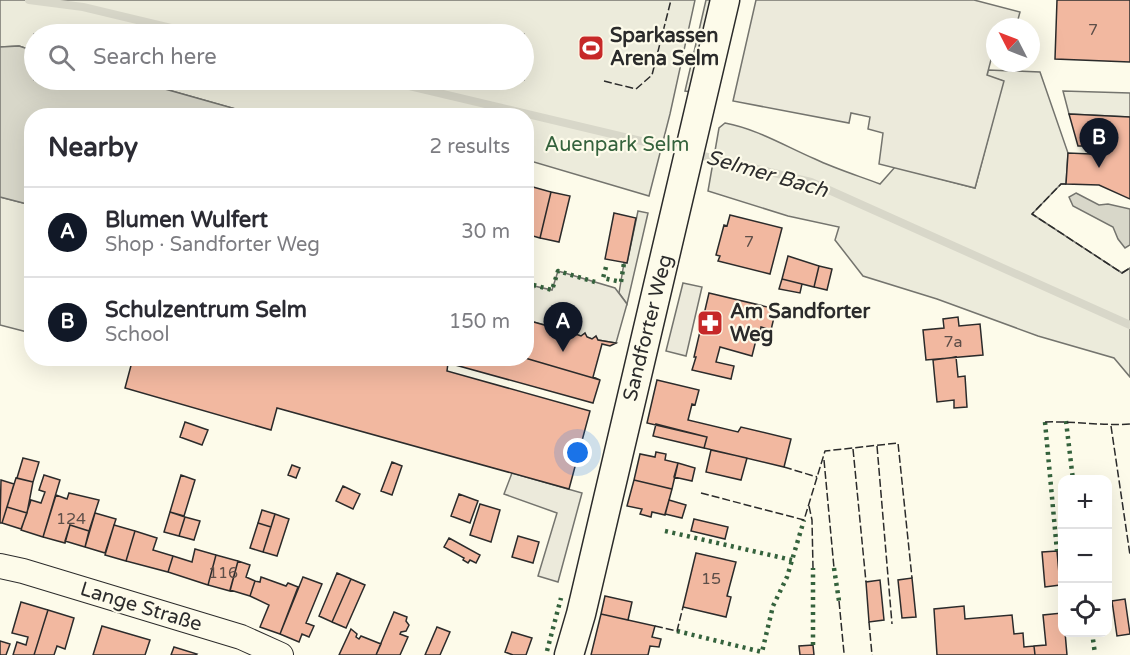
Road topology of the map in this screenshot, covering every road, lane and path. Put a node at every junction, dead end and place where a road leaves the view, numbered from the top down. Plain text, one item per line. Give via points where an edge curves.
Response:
1 (725, 0) edge
2 (0, 566) edge
3 (280, 655) edge
4 (569, 655) edge

1 - 4 street, Sandforter Weg
2 - 3 street, Lange Straße via 241,637

